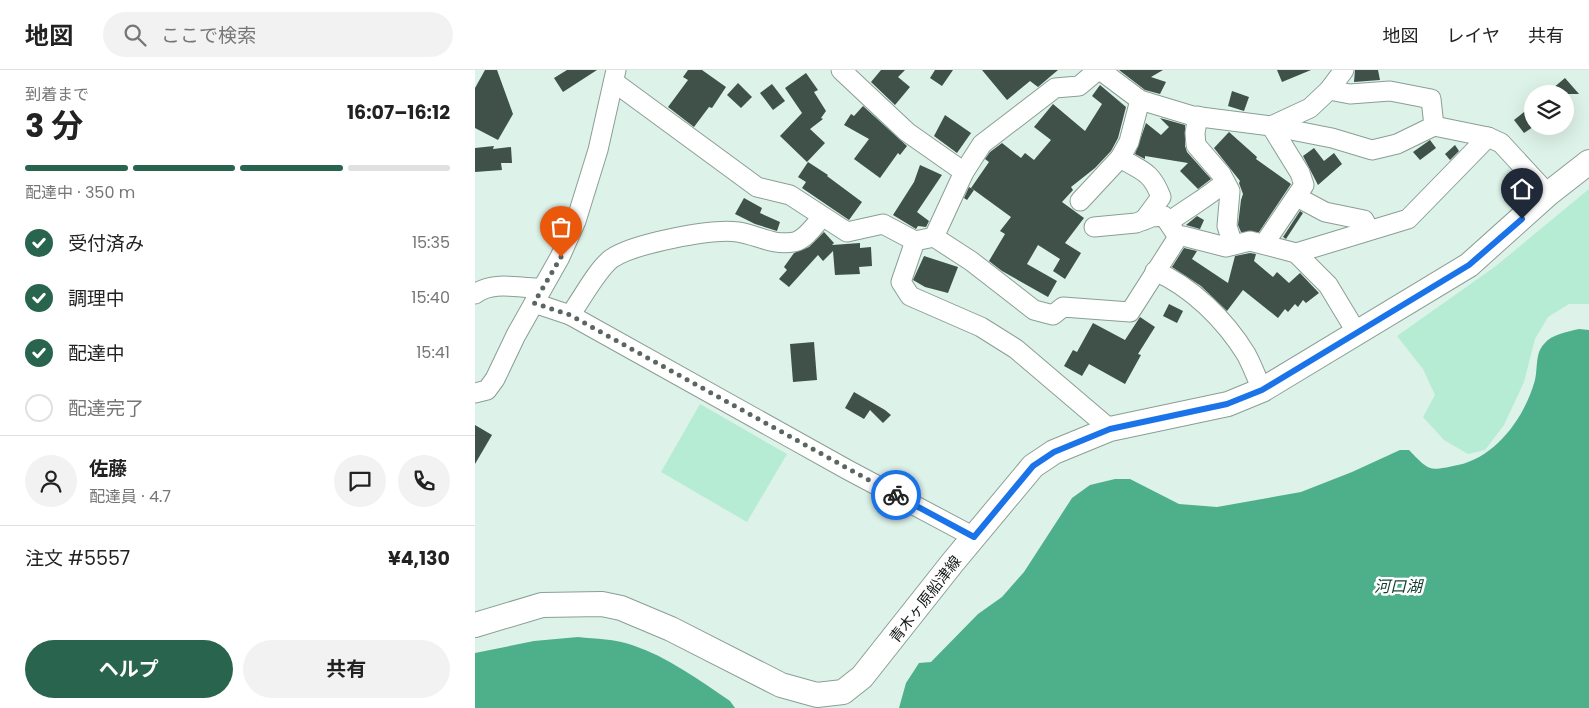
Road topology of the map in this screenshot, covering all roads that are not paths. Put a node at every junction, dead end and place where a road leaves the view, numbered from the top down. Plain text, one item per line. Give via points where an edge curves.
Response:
1 (841, 70) edge
2 (1099, 70) edge
3 (1343, 70) edge
4 (615, 76) edge
5 (1329, 90) junction
6 (1140, 100) junction
7 (1198, 116) junction
8 (1271, 126) junction
9 (1433, 126) junction
10 (1488, 138) junction
11 (1120, 158) junction
12 (1589, 162) edge
13 (964, 172) junction
14 (1225, 182) junction
15 (1548, 194) junction
16 (1297, 197) junction
17 (1080, 201) dead end
18 (822, 217) junction
19 (1144, 220) junction
20 (1093, 227) dead end
21 (1369, 229) junction
22 (1174, 230) junction
23 (924, 239) junction
24 (1264, 244) junction
25 (1233, 245) junction
26 (1296, 253) junction
27 (1155, 271) junction
28 (475, 294) edge
29 (538, 295) junction
30 (570, 315) junction
31 (1357, 333) junction
32 (1262, 390) junction
33 (475, 393) edge
34 (1110, 429) junction
35 (974, 537) junction
36 (475, 626) edge

1 - 13 street via 907,132
2 - 6 street
2 - 13 street via 1079,86 1055,88 982,144
3 - 5 street
4 - 18 street via 757,188 790,195
4 - 29 street via 577,221 561,257
5 - 8 street via 1310,108
5 - 9 street via 1351,94 1390,91 1431,99
6 - 7 street
6 - 11 street via 1129,142
7 - 8 street
7 - 14 street via 1196,145
8 - 9 street via 1372,150 1397,144
8 - 16 street via 1300,173 1304,185
9 - 10 street
10 - 15 street via 1501,143
10 - 21 street via 1407,219
11 - 17 street
11 - 19 street via 1145,170 1159,191 1161,198
12 - 15 main road, 青木ヶ原船津線
13 - 23 street
14 - 22 street via 1208,197 1193,204
14 - 25 street via 1230,191 1227,226
15 - 31 main road, 青木ヶ原船津線 via 1469,265
16 - 21 street via 1325,212 1364,220
16 - 24 street
18 - 23 street via 847,232 883,224
18 - 30 street via 808,234 796,242 772,242 737,232 677,236 623,254 606,265
19 - 20 street
19 - 22 street via 1164,216
21 - 26 street
22 - 25 street via 1183,236 1226,247
22 - 27 street
23 - 27 street via 971,261 1034,310 1053,315 1063,307 1130,312
23 - 34 street via 901,282 910,296 981,326 1016,349
24 - 25 street via 1250,241
24 - 26 street
26 - 31 street via 1328,285
27 - 32 street via 1178,283 1207,306 1246,355
28 - 29 street via 483,288 505,286
29 - 30 street
29 - 33 street via 495,379 487,390
30 - 35 street
31 - 32 main road, 青木ヶ原船津線
32 - 34 main road, 青木ヶ原船津線 via 1227,404
34 - 35 main road, 青木ヶ原船津線 via 1054,452 1033,466
35 - 36 main road, 青木ヶ原船津線 via 863,677 843,692 817,694 781,685 671,629 621,608 602,604 543,604

